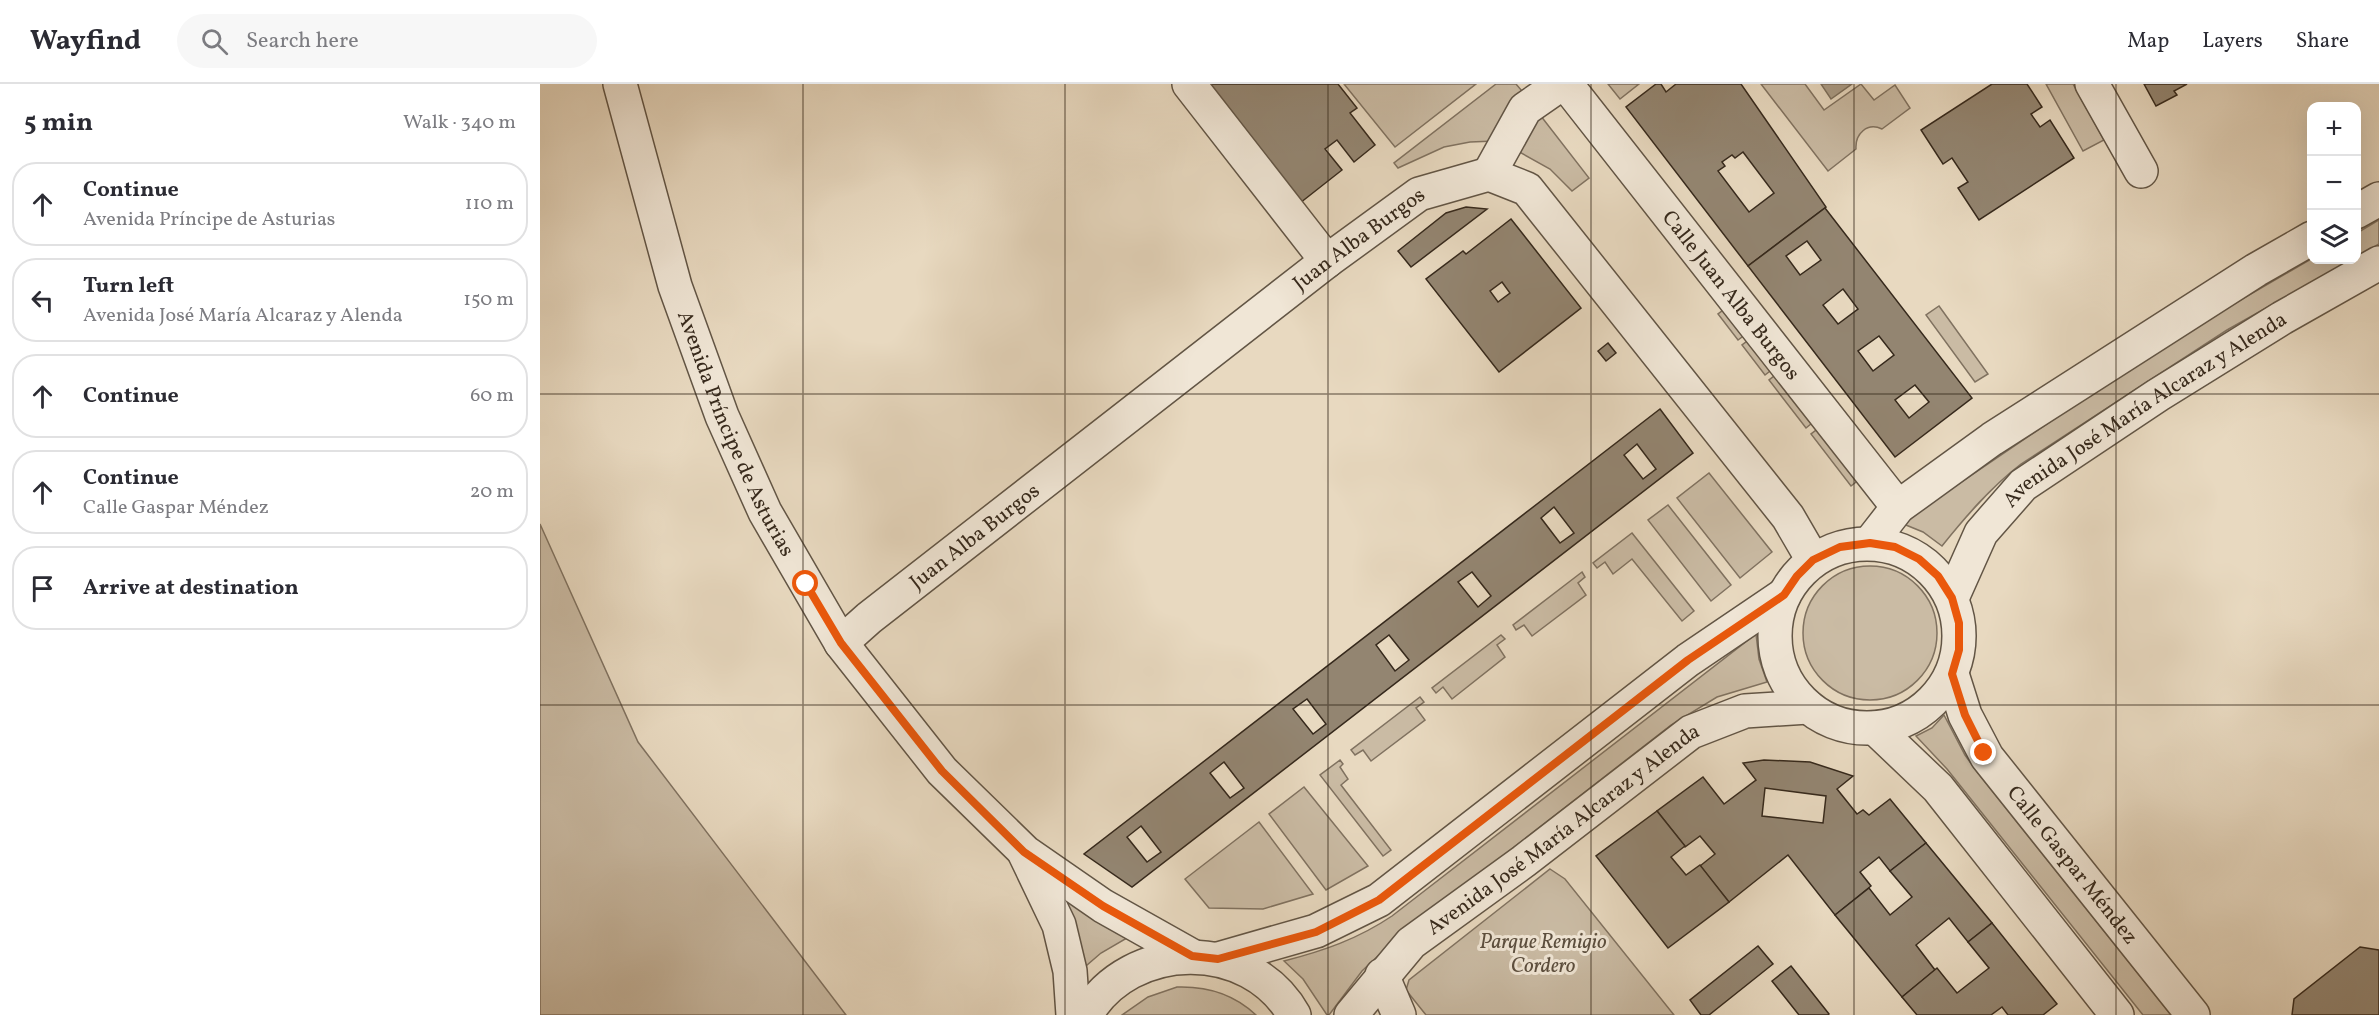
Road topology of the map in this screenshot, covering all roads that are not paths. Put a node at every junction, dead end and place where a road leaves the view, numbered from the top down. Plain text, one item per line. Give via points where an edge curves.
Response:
1 (621, 84) edge
2 (1189, 84) edge
3 (1561, 84) edge
4 (1566, 84) edge
5 (2092, 84) edge
6 (2141, 171) dead end
7 (1489, 174) junction
8 (2379, 199) edge
9 (2360, 210) edge
10 (2307, 241) edge
11 (1327, 261) junction
12 (2379, 263) edge
13 (1898, 507) junction
14 (1870, 543) junction
15 (1813, 560) junction
16 (1784, 595) junction
17 (1952, 598) junction
18 (841, 643) junction
19 (1952, 674) junction
20 (1808, 707) junction
21 (1875, 728) junction
22 (1024, 852) junction
23 (1205, 957) junction
24 (1382, 975) junction
25 (2115, 1014) edge
26 (1073, 1015) edge
27 (1086, 1015) edge
28 (1294, 1015) edge
29 (1351, 1015) edge
30 (1400, 1015) edge
31 (2193, 1015) edge

1 - 18 street, Avenida Príncipe de Asturias via 675,286 722,416 765,512
2 - 11 street
3 - 7 street via 1525,109
4 - 13 street, Calle Juan Alba Burgos
5 - 6 street
7 - 11 street, Juan Alba Burgos via 1419,194
7 - 15 street via 1527,189 1788,517
8 - 9 street
10 - 13 street via 1992,438
11 - 18 street, Juan Alba Burgos
12 - 17 street, Avenida José María Alcaraz y Alenda via 2187,377 2023,485 1981,533
13 - 14 street
14 - 15 street via 1840,547
14 - 17 street via 1895,547 1919,559 1938,576
15 - 16 street
16 - 20 street via 1775,624 1776,655 1788,684
16 - 23 street via 1688,660 1379,900 1316,932
17 - 19 street via 1959,623 1959,650
18 - 22 street, Avenida Príncipe de Asturias via 942,771
19 - 21 street via 1920,712
19 - 31 street, Calle Gaspar Méndez via 1965,715 1987,757
20 - 21 street via 1828,720 1851,727
20 - 24 street, Avenida José María Alcaraz y Alenda via 1745,711 1691,732 1411,943
21 - 25 street via 1938,788
22 - 23 street, Avenida Príncipe de Asturias via 1103,906
22 - 26 street, Avenida Príncipe de Asturias via 1059,926 1070,971
23 - 27 street via 1167,958 1127,972 1095,1000
23 - 28 street, Avenida Príncipe de Asturias via 1256,975 1286,1001
24 - 29 street, Avenida José María Alcaraz y Alenda
24 - 30 street

